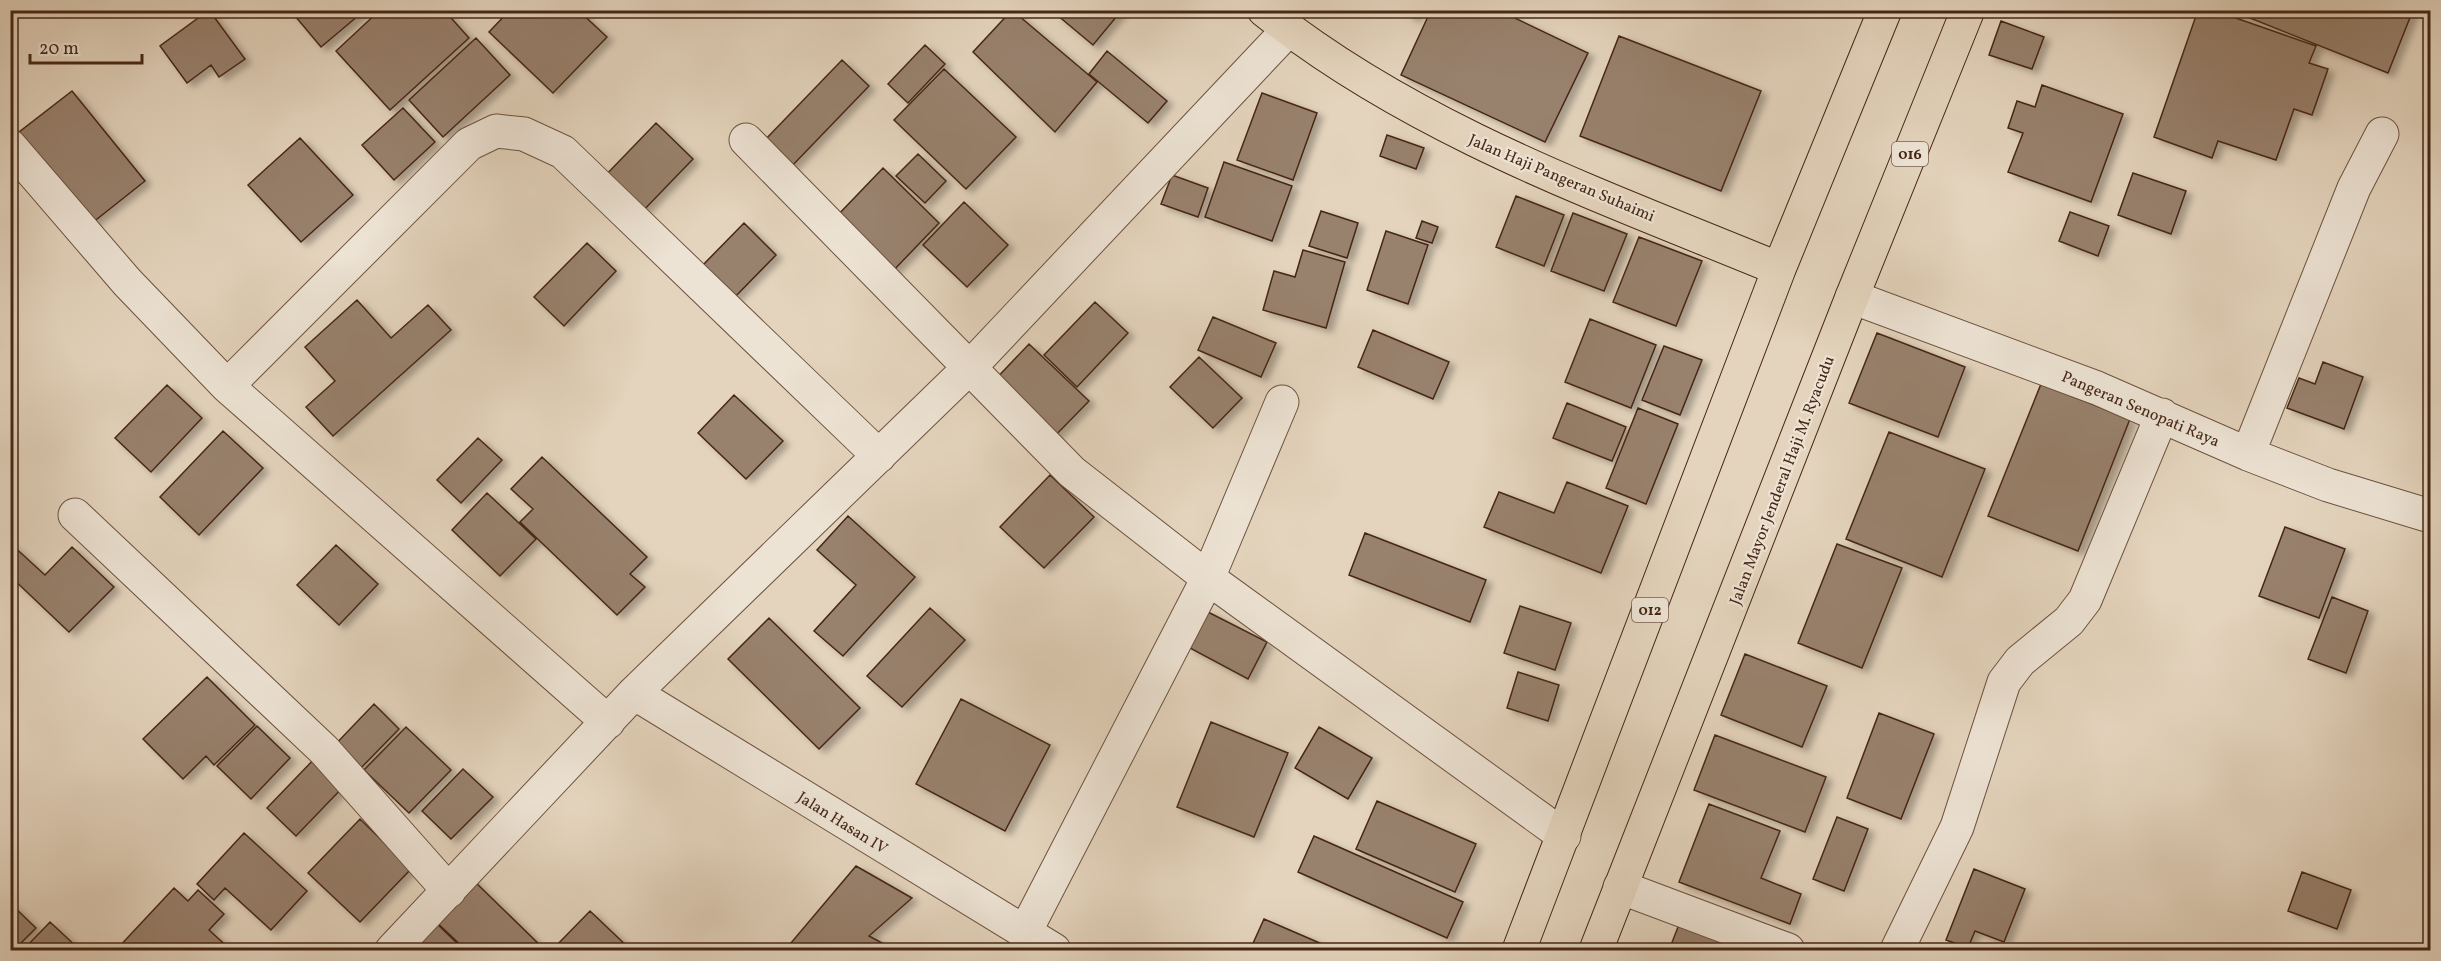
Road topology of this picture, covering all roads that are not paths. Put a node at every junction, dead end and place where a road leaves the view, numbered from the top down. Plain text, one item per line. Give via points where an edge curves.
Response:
1 (1885, 10) edge
2 (1968, 10) edge
3 (1276, 20) edge
4 (2382, 134) dead end
5 (746, 140) dead end
6 (10, 146) edge
7 (1779, 269) junction
8 (1852, 297) junction
9 (970, 367) junction
10 (227, 386) junction
11 (1282, 402) dead end
12 (2162, 415) junction
13 (2248, 454) junction
14 (879, 456) junction
15 (75, 515) dead end
16 (2430, 516) edge
17 (1208, 578) junction
18 (634, 693) junction
19 (608, 722) junction
20 (1564, 836) junction
21 (1620, 887) junction
22 (449, 891) junction
23 (1024, 934) junction
24 (392, 951) edge
25 (1054, 951) edge
26 (1519, 951) edge
27 (1596, 951) edge
28 (1788, 951) edge
29 (1897, 951) edge

1 - 7 main road
2 - 8 main road, Jalan Mayor Jenderal Haji M. Ryacudu / 016
3 - 7 main road, Jalan Haji Pangeran Suhaimi via 1398,101 1509,158
3 - 9 street
4 - 13 street via 2354,188
5 - 9 street
6 - 10 street via 127,282
7 - 20 main road, 012
8 - 12 street, Pangeran Senopati Raya
8 - 21 main road, Jalan Mayor Jenderal Haji M. Ryacudu
9 - 14 street
9 - 17 street via 1072,472
10 - 14 street via 469,144 496,130 524,134 563,152
10 - 19 street
11 - 17 street
12 - 13 street, Pangeran Senopati Raya
12 - 29 street via 2085,600 2069,621 2020,661 2004,682 1957,827
13 - 16 street, Pangeran Senopati Raya via 2328,485
14 - 18 street
15 - 22 street via 324,750
17 - 20 street
17 - 23 street
18 - 19 street
18 - 23 street, Jalan Hasan IV
19 - 22 street
20 - 26 main road, 012
21 - 27 main road, Jalan Mayor Jenderal Haji M. Ryacudu
21 - 28 street
22 - 24 street
23 - 25 street, Jalan Hasan IV

